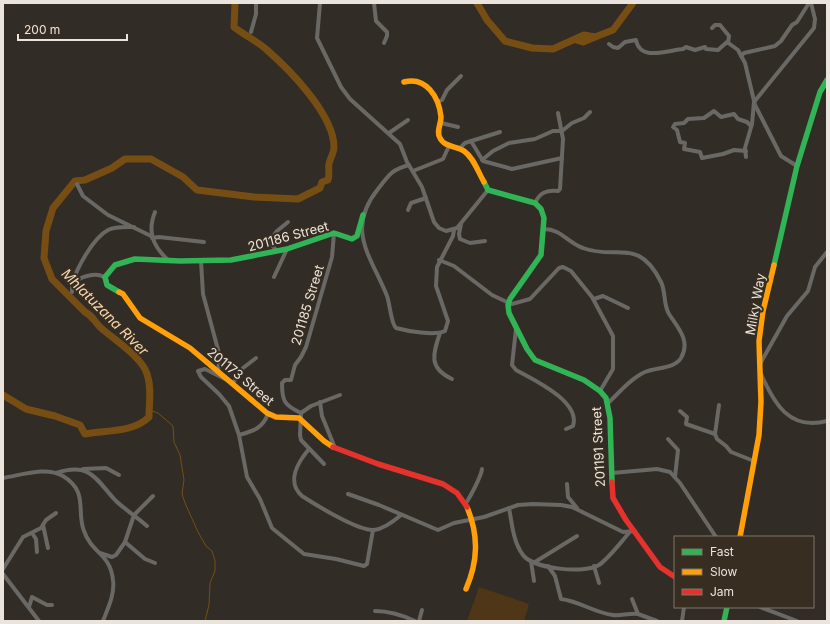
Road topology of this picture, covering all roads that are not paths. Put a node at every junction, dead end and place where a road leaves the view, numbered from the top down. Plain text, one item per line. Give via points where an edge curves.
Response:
1 (256, 3) edge
2 (320, 3) edge
3 (374, 3) edge
4 (810, 3) edge
5 (712, 28) dead end
6 (251, 32) dead end
7 (384, 43) dead end
8 (728, 43) junction
9 (608, 44) dead end
10 (741, 56) junction
11 (461, 76) dead end
12 (827, 80) edge
13 (404, 82) dead end
14 (437, 102) junction
15 (754, 102) junction
16 (590, 112) dead end
17 (558, 113) dead end
18 (408, 120) dead end
19 (441, 124) junction
20 (751, 126) junction
21 (458, 127) dead end
22 (562, 131) junction
23 (500, 132) dead end
24 (389, 133) junction
25 (472, 141) junction
26 (449, 146) junction
27 (460, 148) junction
28 (746, 151) junction
29 (562, 158) junction
30 (746, 158) dead end
31 (482, 160) junction
32 (409, 166) junction
33 (797, 166) junction
34 (413, 171) junction
35 (76, 184) dead end
36 (488, 190) junction
37 (426, 198) junction
38 (535, 203) junction
39 (408, 210) dead end
40 (155, 212) dead end
41 (363, 215) junction
42 (288, 222) dead end
43 (461, 224) junction
44 (134, 227) junction
45 (544, 229) junction
46 (454, 230) junction
47 (334, 233) junction
48 (152, 237) junction
49 (485, 241) dead end
50 (204, 242) dead end
51 (287, 249) junction
52 (277, 251) junction
53 (827, 252) edge
54 (165, 260) junction
55 (439, 260) junction
56 (201, 261) junction
57 (274, 277) dead end
58 (105, 278) junction
59 (72, 285) junction
60 (72, 292) dead end
61 (594, 299) junction
62 (508, 304) junction
63 (628, 308) dead end
64 (516, 327) junction
65 (440, 333) junction
66 (256, 358) dead end
67 (759, 368) junction
68 (218, 370) junction
69 (225, 376) junction
70 (452, 379) dead end
71 (233, 383) junction
72 (600, 391) junction
73 (340, 396) dead end
74 (320, 402) junction
75 (608, 403) junction
76 (719, 405) dead end
77 (680, 411) dead end
78 (268, 414) junction
79 (301, 416) junction
80 (827, 421) edge
81 (566, 429) dead end
82 (715, 434) junction
83 (239, 435) junction
84 (668, 439) dead end
85 (335, 448) junction
86 (309, 449) junction
87 (754, 461) junction
88 (324, 464) dead end
89 (82, 469) junction
90 (482, 469) dead end
91 (56, 473) junction
92 (612, 473) junction
93 (119, 475) dead end
94 (675, 477) junction
95 (3, 478) edge
96 (567, 484) dead end
97 (348, 494) dead end
98 (153, 496) dead end
99 (465, 505) junction
100 (509, 508) junction
101 (581, 511) junction
102 (56, 513) dead end
103 (134, 515) junction
104 (400, 515) junction
105 (472, 518) junction
106 (43, 525) junction
107 (147, 526) dead end
108 (373, 530) junction
109 (632, 532) junction
110 (32, 533) junction
111 (577, 536) dead end
112 (715, 536) edge
113 (740, 536) edge
114 (125, 542) junction
115 (48, 548) dead end
116 (37, 552) dead end
117 (100, 553) junction
118 (533, 562) junction
119 (155, 563) dead end
120 (548, 566) junction
121 (594, 566) junction
122 (3, 569) edge
123 (3, 574) edge
124 (674, 576) edge
125 (534, 581) dead end
126 (599, 583) dead end
127 (466, 589) dead end
128 (632, 599) dead end
129 (52, 605) dead end
130 (29, 607) junction
131 (684, 608) edge
132 (727, 608) edge
133 (763, 608) edge
134 (422, 610) dead end
135 (375, 611) dead end
136 (638, 614) junction
137 (39, 621) edge
138 (103, 621) edge
139 (415, 621) edge
140 (419, 621) edge
141 (658, 621) edge
142 (682, 621) edge
143 (724, 621) edge
144 (797, 621) edge

1 - 6 street
2 - 24 street via 317,38 338,80 350,99
3 - 7 street via 376,21 387,32
4 - 10 street via 775,46 744,53
4 - 15 street via 815,20 814,28
5 - 8 street via 720,25 729,36
8 - 9 street via 718,50 705,47 695,50 686,47 656,54 639,48 636,40 625,42 618,48
8 - 10 street via 738,50
10 - 15 street via 746,65
11 - 14 street via 447,90 442,100
12 - 33 street, Milky Way via 816,105
13 - 14 street via 412,79 422,82 431,90
14 - 19 street
15 - 20 street
15 - 33 street via 781,156
16 - 22 street
17 - 22 street
18 - 24 street
19 - 21 street
19 - 26 street via 439,135
20 - 28 street
20 - 28 street via 738,120 734,114 721,117 714,111 704,118 688,119 673,127 677,130 680,142 685,143 684,149 700,152 702,158 734,150
22 - 29 street
22 - 31 street via 509,143
23 - 25 street
24 - 32 street via 400,144
25 - 27 street
25 - 31 street
26 - 27 street
26 - 34 street via 445,156 440,160
27 - 36 street via 472,159
28 - 30 street
29 - 31 street via 513,169
29 - 38 street via 560,190 544,192
32 - 34 street
32 - 41 street via 398,168 389,174 368,202
33 - 67 street, Milky Way via 763,311
34 - 37 street
35 - 44 street via 83,196 102,212
36 - 38 street
36 - 43 street
37 - 39 street via 411,203
37 - 46 street via 436,225 446,231
38 - 45 street via 543,212
40 - 48 street
41 - 47 street, 201186 Street via 357,236 353,238
41 - 65 street via 363,235 367,254 388,300 393,325 400,329
42 - 52 street via 269,242
43 - 46 street
43 - 49 street via 460,239 470,243
44 - 48 street
44 - 59 street via 115,228 104,233 86,254
45 - 62 street via 539,258
45 - 75 street via 556,230 585,249 628,251 649,264 661,282 668,313 683,334 685,346 678,362 644,373
46 - 55 street
47 - 51 street, 201186 Street
47 - 79 street, 201185 Street via 332,257 313,326 302,357 294,366 291,380 282,383 284,401
48 - 50 street
48 - 54 street
51 - 52 street, 201186 Street
51 - 57 street
52 - 56 street, 201186 Street via 248,258
53 - 67 street via 815,267 808,291 787,316
54 - 56 street, 201186 Street
54 - 58 street via 141,259 122,262 112,267
55 - 62 street via 454,266
55 - 65 street via 436,286 448,321 445,331
56 - 68 street via 201,282 220,357
58 - 59 street via 97,275 81,278
58 - 68 street, 201173 Street via 108,285 127,298 140,318 190,348
59 - 60 street
61 - 62 street via 570,271 561,267 530,299
61 - 63 street via 603,296
61 - 72 street via 613,336 614,350 612,371
62 - 64 street, 201191 Street via 509,313
64 - 72 street, 201191 Street via 535,360 584,380
64 - 81 street via 512,365 516,370 551,389 567,405 574,422 573,426
65 - 70 street via 434,363 440,372
66 - 71 street via 243,368
67 - 80 street via 770,394 786,415 808,423
67 - 87 street, Milky Way via 761,402
68 - 69 street, 201173 Street
69 - 71 street, 201173 Street
69 - 83 street via 225,379 205,369 198,371 230,406
71 - 78 street, 201173 Street
72 - 75 street, 201191 Street
73 - 74 street
74 - 79 street via 305,409
74 - 85 street via 322,416
75 - 92 street, 201191 Street
76 - 82 street
77 - 82 street via 687,417 686,424 689,426
78 - 79 street, 201173 Street via 276,417
78 - 83 street via 262,426
79 - 85 street via 319,438
79 - 86 street via 300,438
82 - 87 street via 731,452
83 - 108 street via 246,477 260,499 270,525 300,552 365,566
84 - 94 street via 678,450
85 - 99 street via 443,484
86 - 88 street
86 - 108 street via 295,469 299,493 351,524
87 - 113 street, Milky Way
89 - 91 street
89 - 93 street via 106,468
89 - 103 street via 92,473 116,501
90 - 99 street via 481,476
91 - 95 street via 39,472
91 - 117 street via 64,477 77,491 82,502 84,531
92 - 94 street via 657,469 670,472
92 - 109 street, 201191 Street via 613,498
94 - 112 street
96 - 101 street via 568,497
97 - 104 street
98 - 103 street
99 - 105 street
100 - 101 street via 524,504 555,504
100 - 105 street via 484,517
100 - 118 street via 518,546 523,556
101 - 109 street via 622,532
102 - 106 street
103 - 107 street
103 - 114 street
104 - 105 street via 438,530
104 - 108 street via 385,526
105 - 127 street via 477,565
106 - 110 street
106 - 115 street
109 - 121 street via 600,564
109 - 124 street, 201191 Street via 660,566
110 - 116 street via 36,539
110 - 122 street via 23,537
111 - 118 street
114 - 117 street via 114,557
114 - 119 street
117 - 138 street via 110,564 114,583
118 - 120 street
118 - 125 street
120 - 121 street via 570,571
120 - 136 street via 561,599 612,615
121 - 126 street
123 - 130 street
128 - 136 street
129 - 130 street via 32,597
130 - 137 street
131 - 142 street
132 - 143 street
133 - 144 street
134 - 140 street
135 - 139 street via 393,612
136 - 141 street

